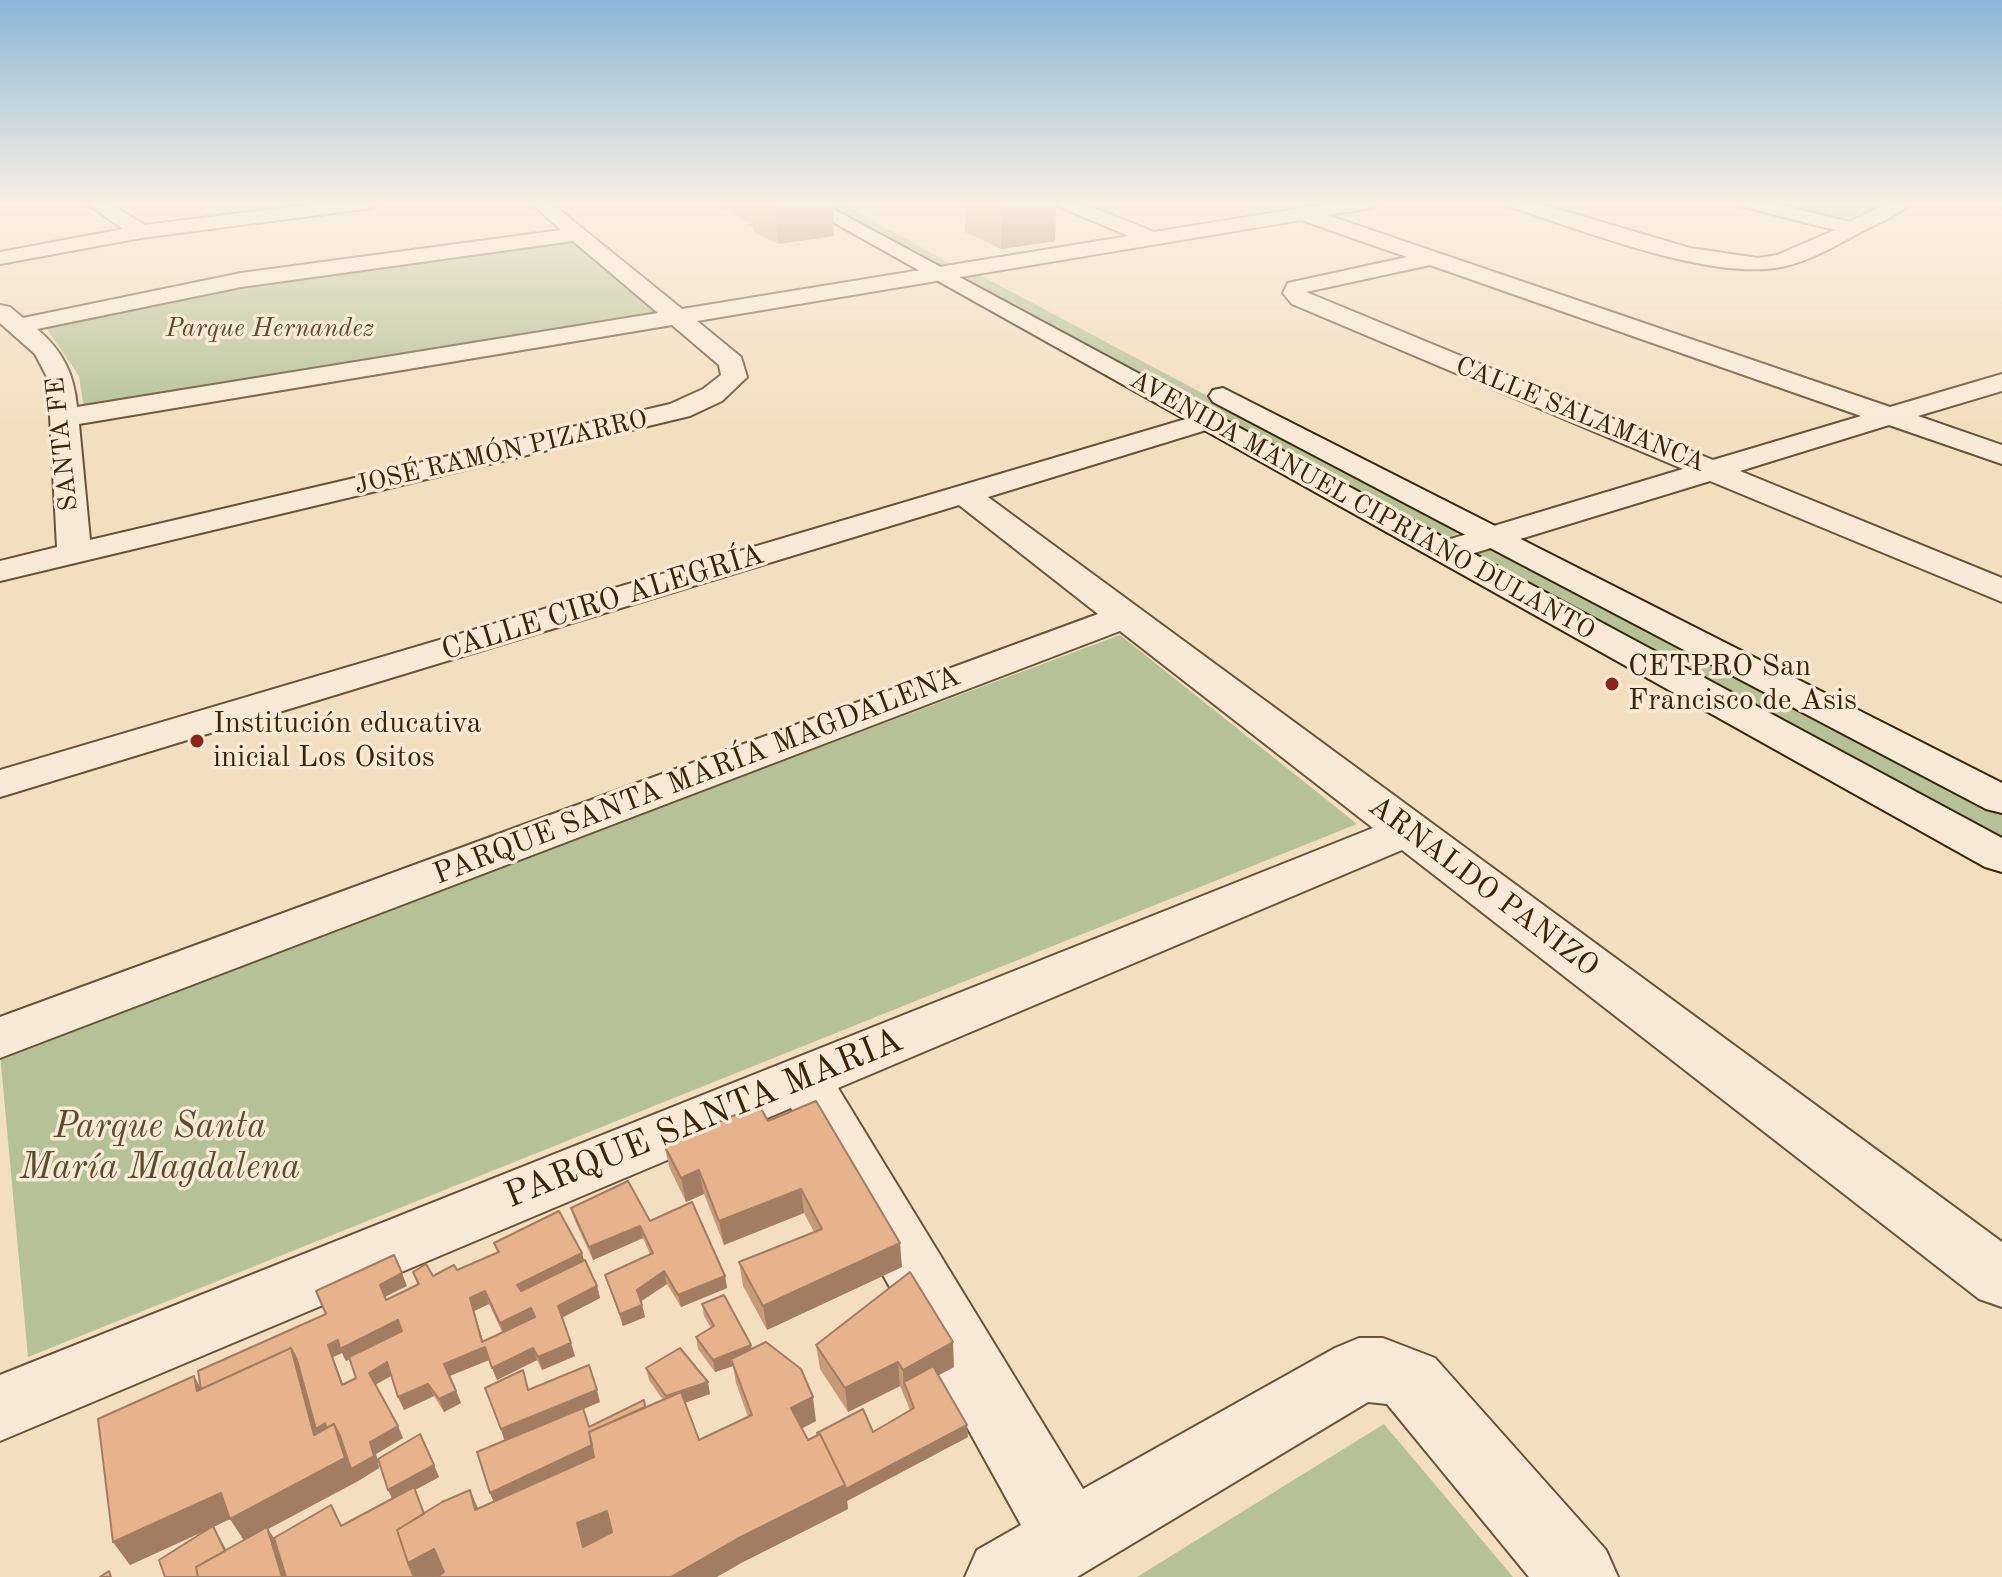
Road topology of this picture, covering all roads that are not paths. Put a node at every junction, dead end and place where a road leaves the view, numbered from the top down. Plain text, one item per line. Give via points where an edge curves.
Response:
1 (273, 276) edge
2 (628, 276) edge
3 (927, 276) edge
4 (940, 276) edge
5 (989, 276) edge
6 (1347, 276) edge
7 (1483, 276) edge
8 (676, 316) junction
9 (9, 318) edge
10 (2002, 382) edge
11 (1889, 415) junction
12 (63, 418) junction
13 (1206, 421) junction
14 (2002, 455) edge
15 (1710, 468) junction
16 (965, 495) junction
17 (1494, 536) junction
18 (1446, 551) junction
19 (74, 554) junction
20 (0, 571) edge
21 (2002, 591) edge
22 (1125, 616) junction
23 (0, 784) edge
24 (2002, 800) edge
25 (1409, 830) junction
26 (2002, 857) edge
27 (0, 1038) edge
28 (803, 1079) junction
29 (2002, 1279) edge
30 (0, 1408) edge
31 (1069, 1537) junction
32 (1004, 1577) edge
33 (1579, 1577) edge

1 - 9 street
2 - 8 street, JOSÉ RAMÓN PIZARRO
3 - 8 street
4 - 13 street, AVENIDA MANUEL CIPRIANO DULANTO
5 - 17 street, AVENIDA MANUEL CIPRIANO DULANTO
6 - 15 street, CALLE SALAMANCA via 1307,284 1294,293
7 - 11 street
8 - 12 street
8 - 19 street, JOSÉ RAMÓN PIZARRO via 732,362 734,377 704,401
9 - 12 street, SANTA FE via 54,363 61,379
10 - 11 street
11 - 14 street
11 - 15 street
12 - 19 street, SANTA FE
13 - 16 street, CALLE CIRO ALEGRÍA
13 - 18 street, AVENIDA MANUEL CIPRIANO DULANTO
15 - 17 street
15 - 21 street, CALLE SALAMANCA
16 - 22 street, ARNALDO PANIZO
16 - 23 street, CALLE CIRO ALEGRÍA
17 - 18 street
17 - 24 street, AVENIDA MANUEL CIPRIANO DULANTO
18 - 26 street, AVENIDA MANUEL CIPRIANO DULANTO
19 - 20 street, JOSÉ RAMÓN PIZARRO
22 - 25 street, ARNALDO PANIZO
22 - 27 street, PARQUE SANTA MARÍA MAGDALENA
25 - 28 street, PARQUE SANTA MARIA
25 - 29 street, ARNALDO PANIZO
28 - 30 street, PARQUE SANTA MARIA
28 - 31 street
31 - 32 street
31 - 33 street via 1359,1370 1383,1370 1411,1381

